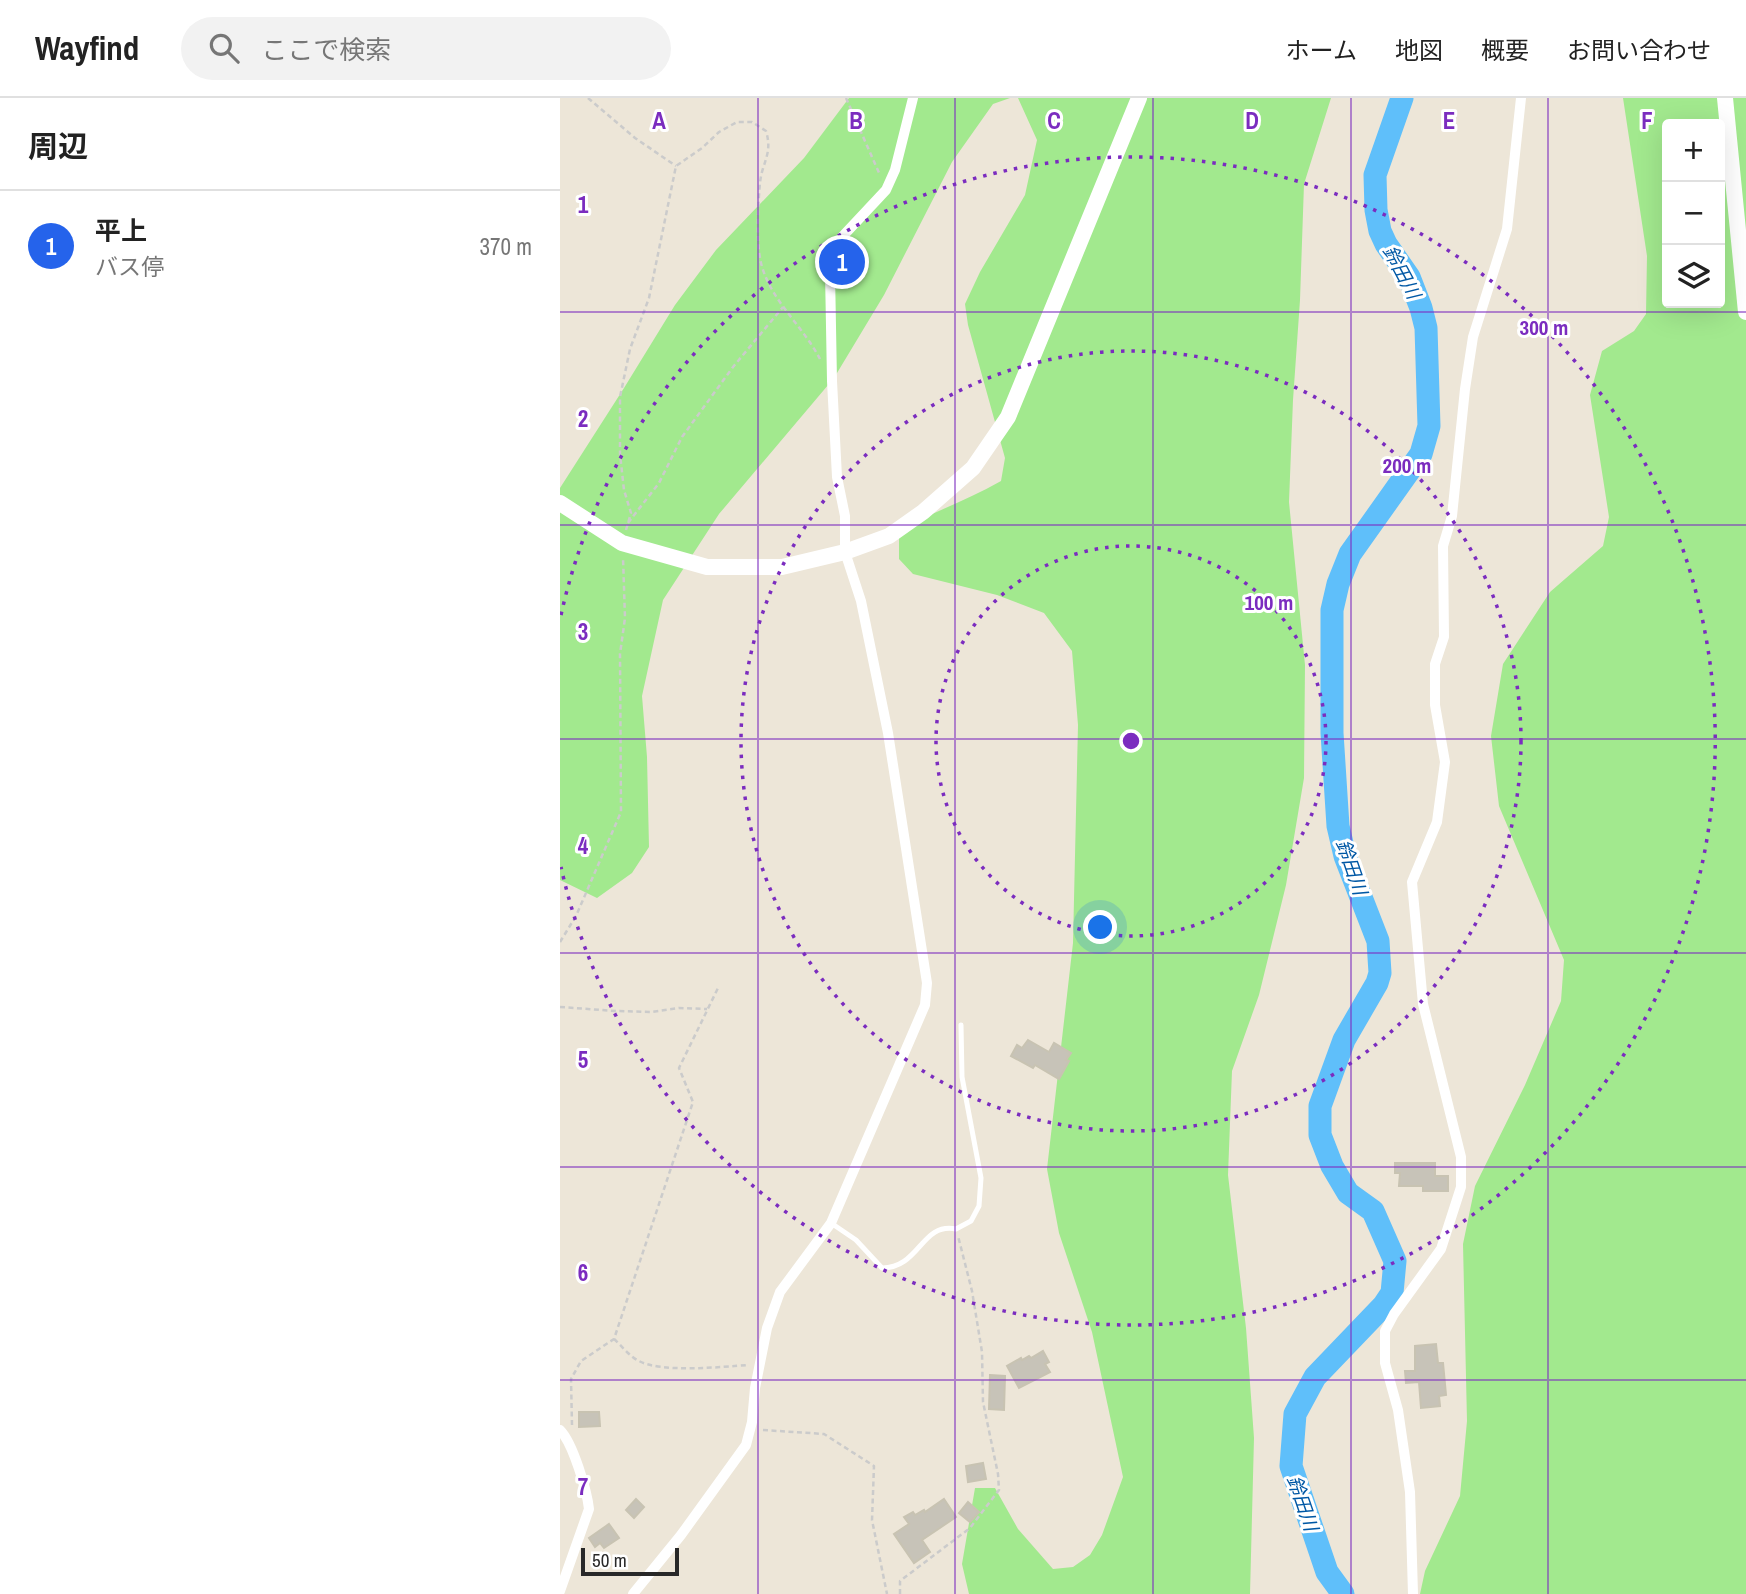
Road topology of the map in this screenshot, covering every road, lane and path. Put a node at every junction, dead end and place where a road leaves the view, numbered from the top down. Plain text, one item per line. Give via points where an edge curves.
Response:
1 (588, 98) edge
2 (846, 98) edge
3 (914, 98) edge
4 (1139, 98) edge
5 (1521, 98) edge
6 (1725, 98) edge
7 (676, 166) junction
8 (886, 190) junction
9 (783, 306) junction
10 (1746, 312) edge
11 (832, 381) junction
12 (560, 503) edge
13 (617, 541) junction
14 (845, 552) junction
15 (560, 942) edge
16 (719, 986) dead end
17 (560, 1007) edge
18 (707, 1010) junction
19 (961, 1026) dead end
20 (831, 1223) junction
21 (956, 1229) junction
22 (614, 1339) junction
23 (760, 1364) junction
24 (572, 1426) dead end
25 (560, 1430) edge
26 (749, 1431) junction
27 (560, 1591) edge
28 (633, 1594) edge
29 (887, 1594) edge
30 (900, 1594) edge
31 (1413, 1594) edge

1 - 7 path
2 - 8 path
3 - 8 street
4 - 14 street via 1008,417 973,468 923,512 888,536
5 - 31 street via 1507,229 1473,337 1452,516 1443,546 1444,637 1436,664 1436,705 1445,762 1437,822 1412,882 1423,1004 1461,1157 1461,1187 1441,1249 1385,1331 1385,1363 1398,1410 1410,1492
6 - 10 street
7 - 9 path via 737,122 752,122 766,131 770,144 760,180 758,238 761,265
7 - 9 path via 649,298 630,349 620,397 620,454 631,513 626,526 659,483 682,437
8 - 11 street via 842,237 830,272
9 - 11 path
11 - 14 street
12 - 13 street
13 - 14 street via 707,568 782,567
13 - 15 path via 625,618 620,654 621,812
14 - 20 street via 861,601 888,733 927,983 925,1005
16 - 18 path
17 - 18 path
18 - 22 path via 679,1068 693,1102
19 - 21 lane via 962,1077 981,1178 979,1206 971,1221
20 - 21 lane via 856,1240 882,1268 896,1268 909,1259 934,1231
20 - 23 street via 780,1292
21 - 30 path via 972,1291 982,1352 983,1402 999,1490 970,1528 900,1581
22 - 23 path via 636,1360 650,1366
22 - 24 path via 580,1361 571,1378
23 - 26 street
25 - 27 street via 571,1445 589,1509
26 - 28 street via 746,1445
26 - 29 path via 824,1434 874,1466 873,1520

